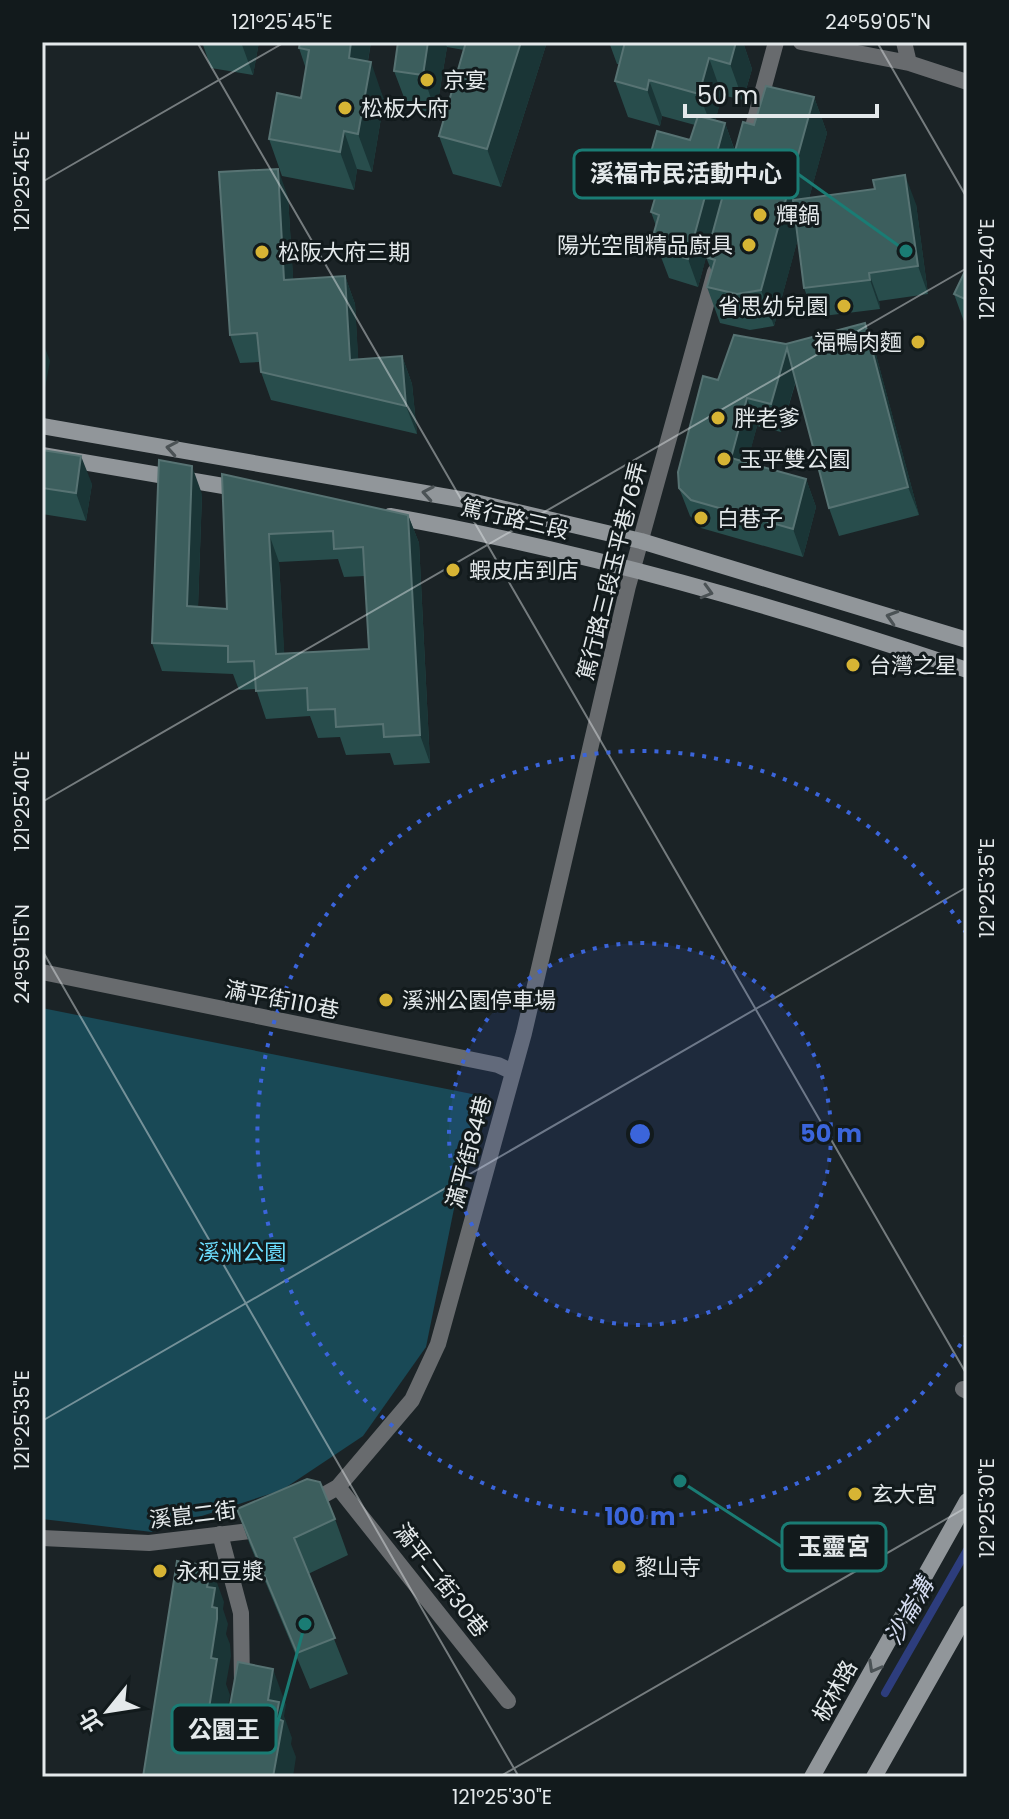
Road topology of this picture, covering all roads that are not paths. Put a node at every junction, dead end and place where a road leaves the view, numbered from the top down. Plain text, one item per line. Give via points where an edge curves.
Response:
1 (776, 42) edge
2 (801, 42) edge
3 (904, 42) edge
4 (909, 63) junction
5 (967, 82) edge
6 (743, 164) edge
7 (720, 252) edge
8 (42, 426) edge
9 (42, 455) edge
10 (255, 492) edge
11 (380, 514) edge
12 (641, 541) junction
13 (632, 570) junction
14 (967, 640) edge
15 (967, 670) edge
16 (577, 799) joint
17 (42, 972) edge
18 (513, 1072) junction
19 (338, 1487) junction
20 (967, 1501) edge
21 (220, 1534) junction
22 (42, 1538) edge
23 (967, 1613) edge
24 (508, 1701) dead end
25 (240, 1704) edge
26 (812, 1777) edge
27 (874, 1777) edge

1 - 6 street
2 - 4 street
3 - 4 street
4 - 5 street
7 - 12 street, 篤行路三段玉平巷76弄
12 -> 8 street, 篤行路三段 via 471,501
9 - 10 street
11 - 13 street, 篤行路三段
12 - 13 street, 篤行路三段玉平巷76弄
14 -> 12 street, 篤行路三段
13 -> 15 street, 篤行路三段
13 - 16 street, 篤行路三段玉平巷76弄
16 - 18 street, 滿平街84巷
17 - 18 street, 滿平街110巷
18 - 19 street, 滿平街84巷 via 438,1344 412,1400
19 - 21 street, 溪崑二街 via 250,1531
19 - 24 street, 滿平二街30巷
20 -> 26 street, 板林路
21 - 22 street, 溪崑二街 via 149,1543
21 - 25 street via 241,1613
23 - 27 street

